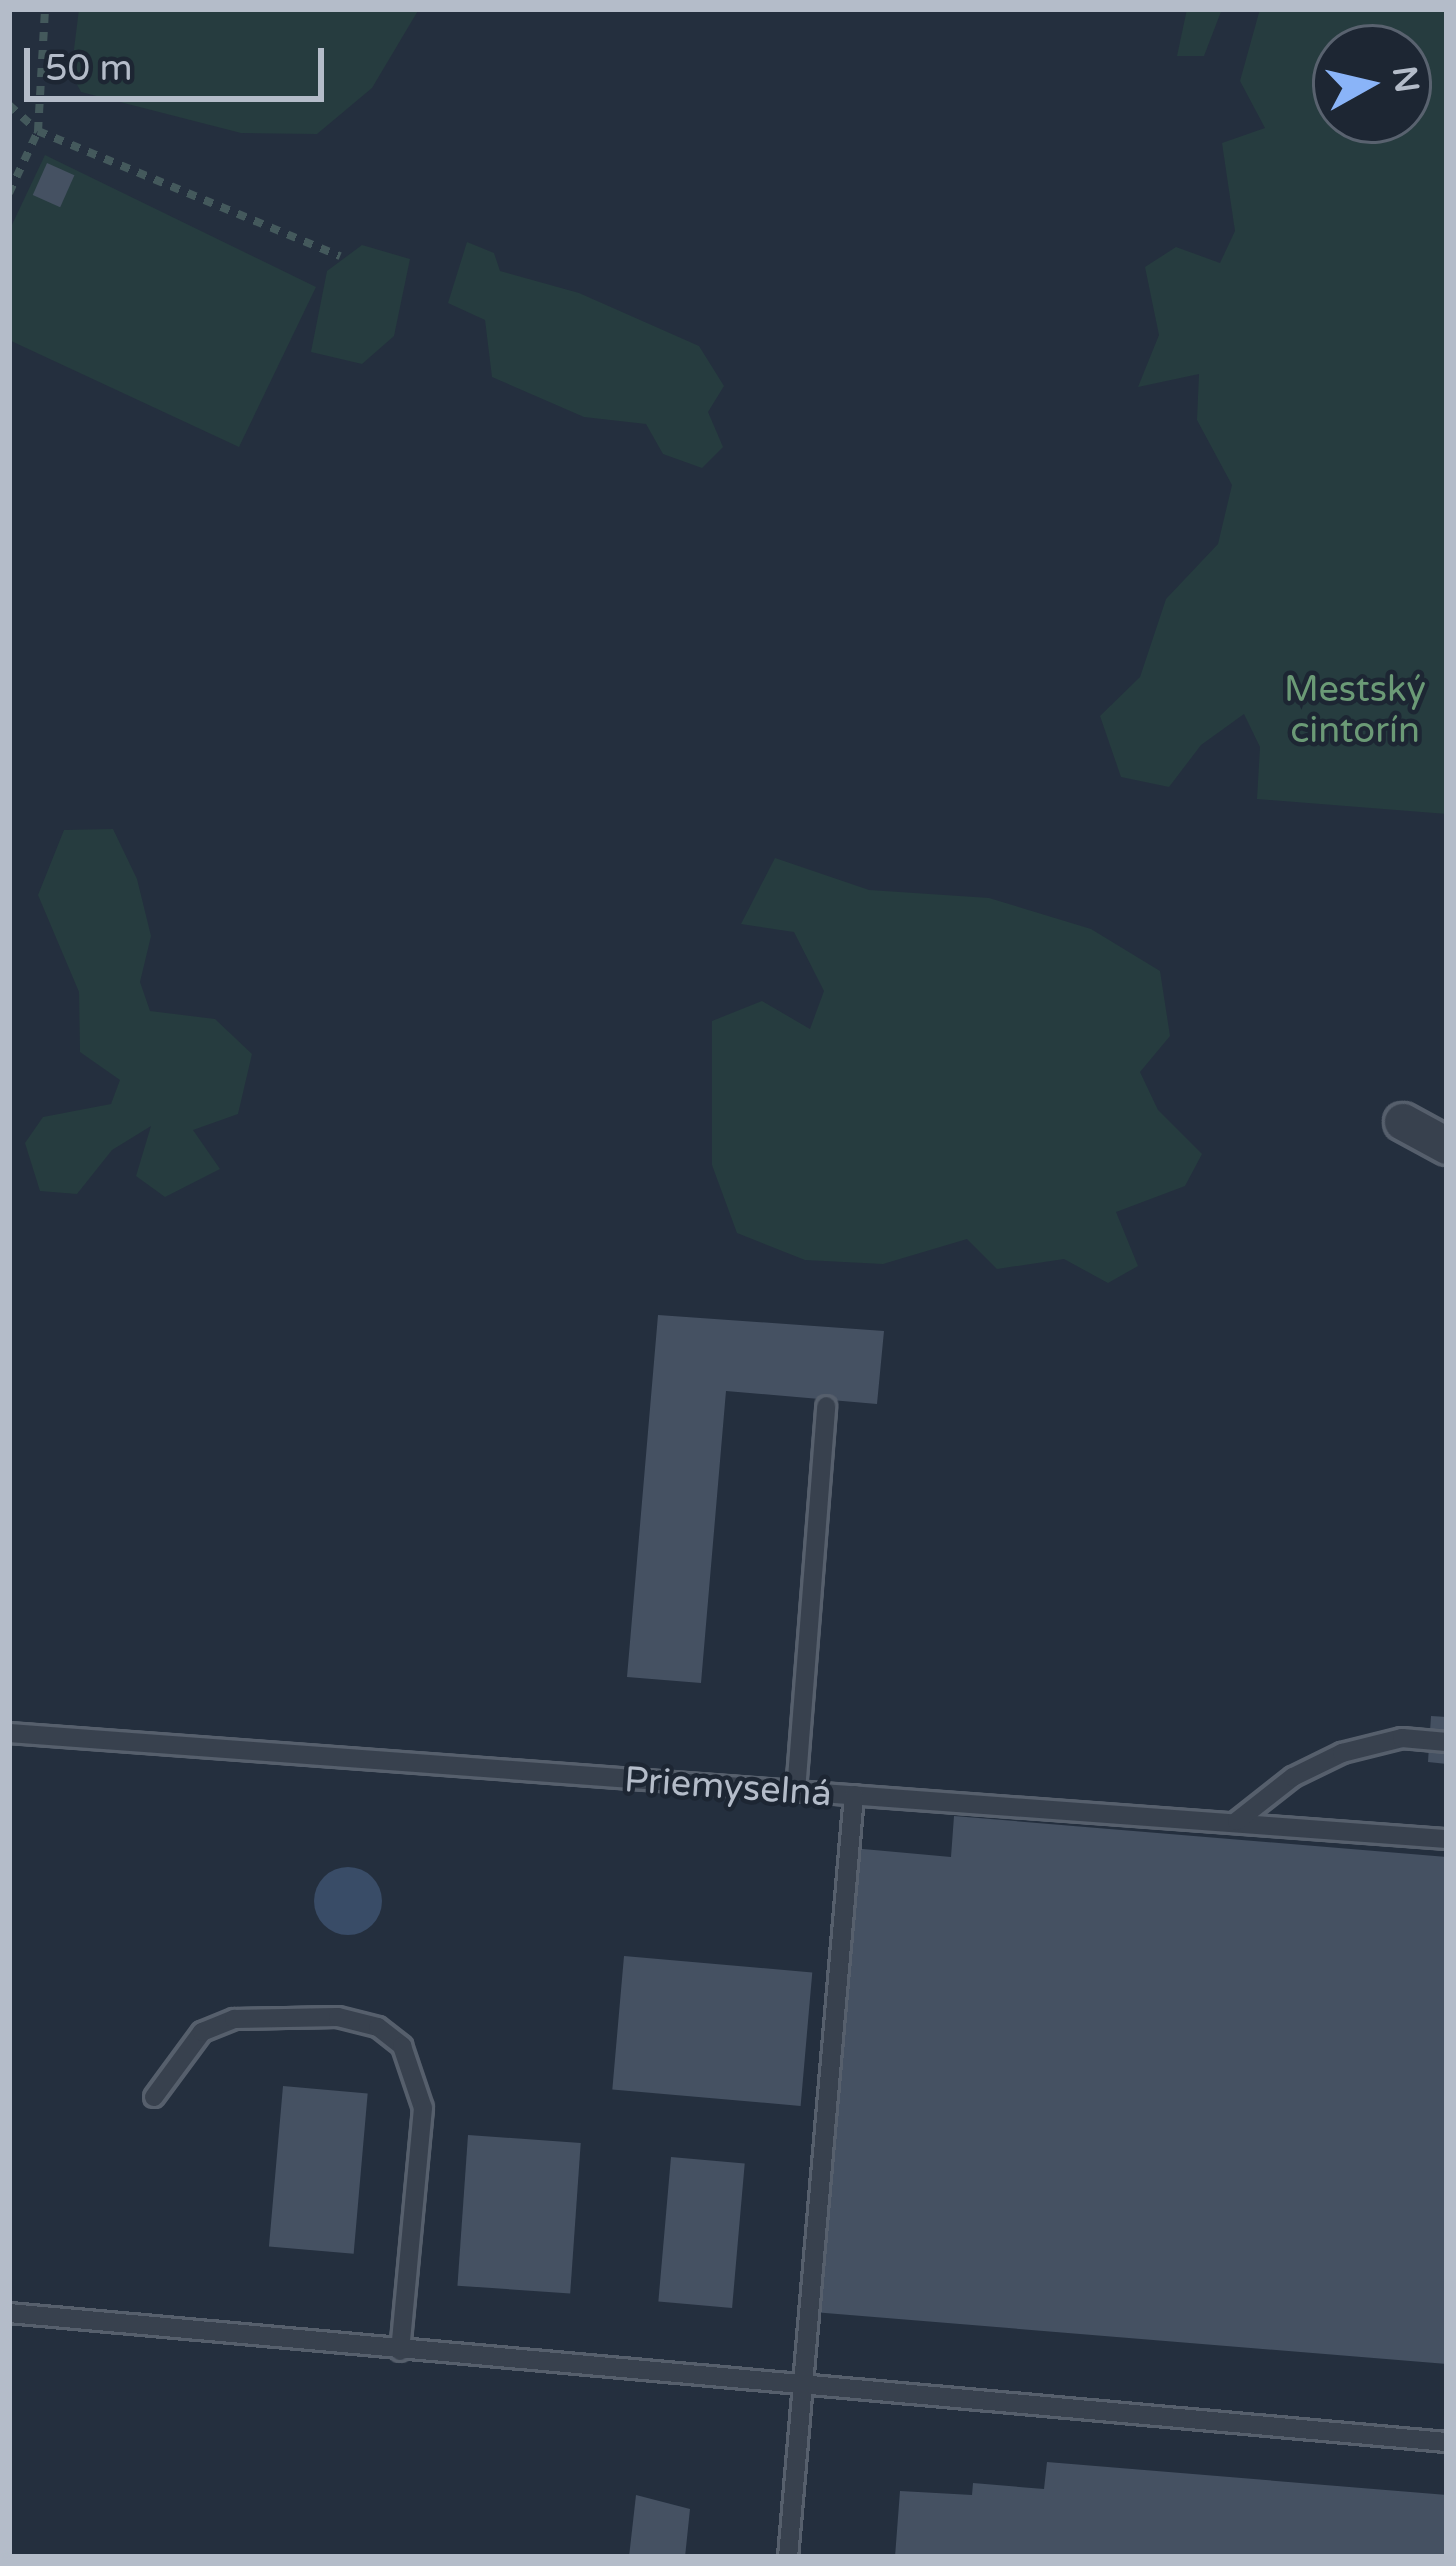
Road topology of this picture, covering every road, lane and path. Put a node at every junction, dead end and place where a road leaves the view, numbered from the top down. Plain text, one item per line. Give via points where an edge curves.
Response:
1 (45, 9) edge
2 (9, 106) edge
3 (38, 131) junction
4 (9, 194) edge
5 (340, 256) dead end
6 (1403, 1122) dead end
7 (1447, 1146) edge
8 (826, 1406) dead end
9 (9, 1733) edge
10 (1447, 1742) edge
11 (796, 1791) junction
12 (854, 1795) junction
13 (1237, 1821) junction
14 (1447, 1839) edge
15 (154, 2097) dead end
16 (9, 2313) edge
17 (400, 2351) junction
18 (803, 2390) junction
19 (1447, 2442) edge
20 (788, 2557) edge

1 - 3 path
2 - 3 path
3 - 4 path
3 - 5 path
6 - 7 street
8 - 11 lane
9 - 11 lane, Priemyselná
10 - 13 lane via 1402,1738 1342,1753 1292,1777
11 - 12 lane, Priemyselná
12 - 13 lane, Priemyselná
12 - 18 lane
13 - 14 lane, Priemyselná
15 - 17 lane via 202,2032 234,2019 338,2017 378,2027 402,2047 423,2108
16 - 17 lane
17 - 18 lane
18 - 19 lane
18 - 20 lane

